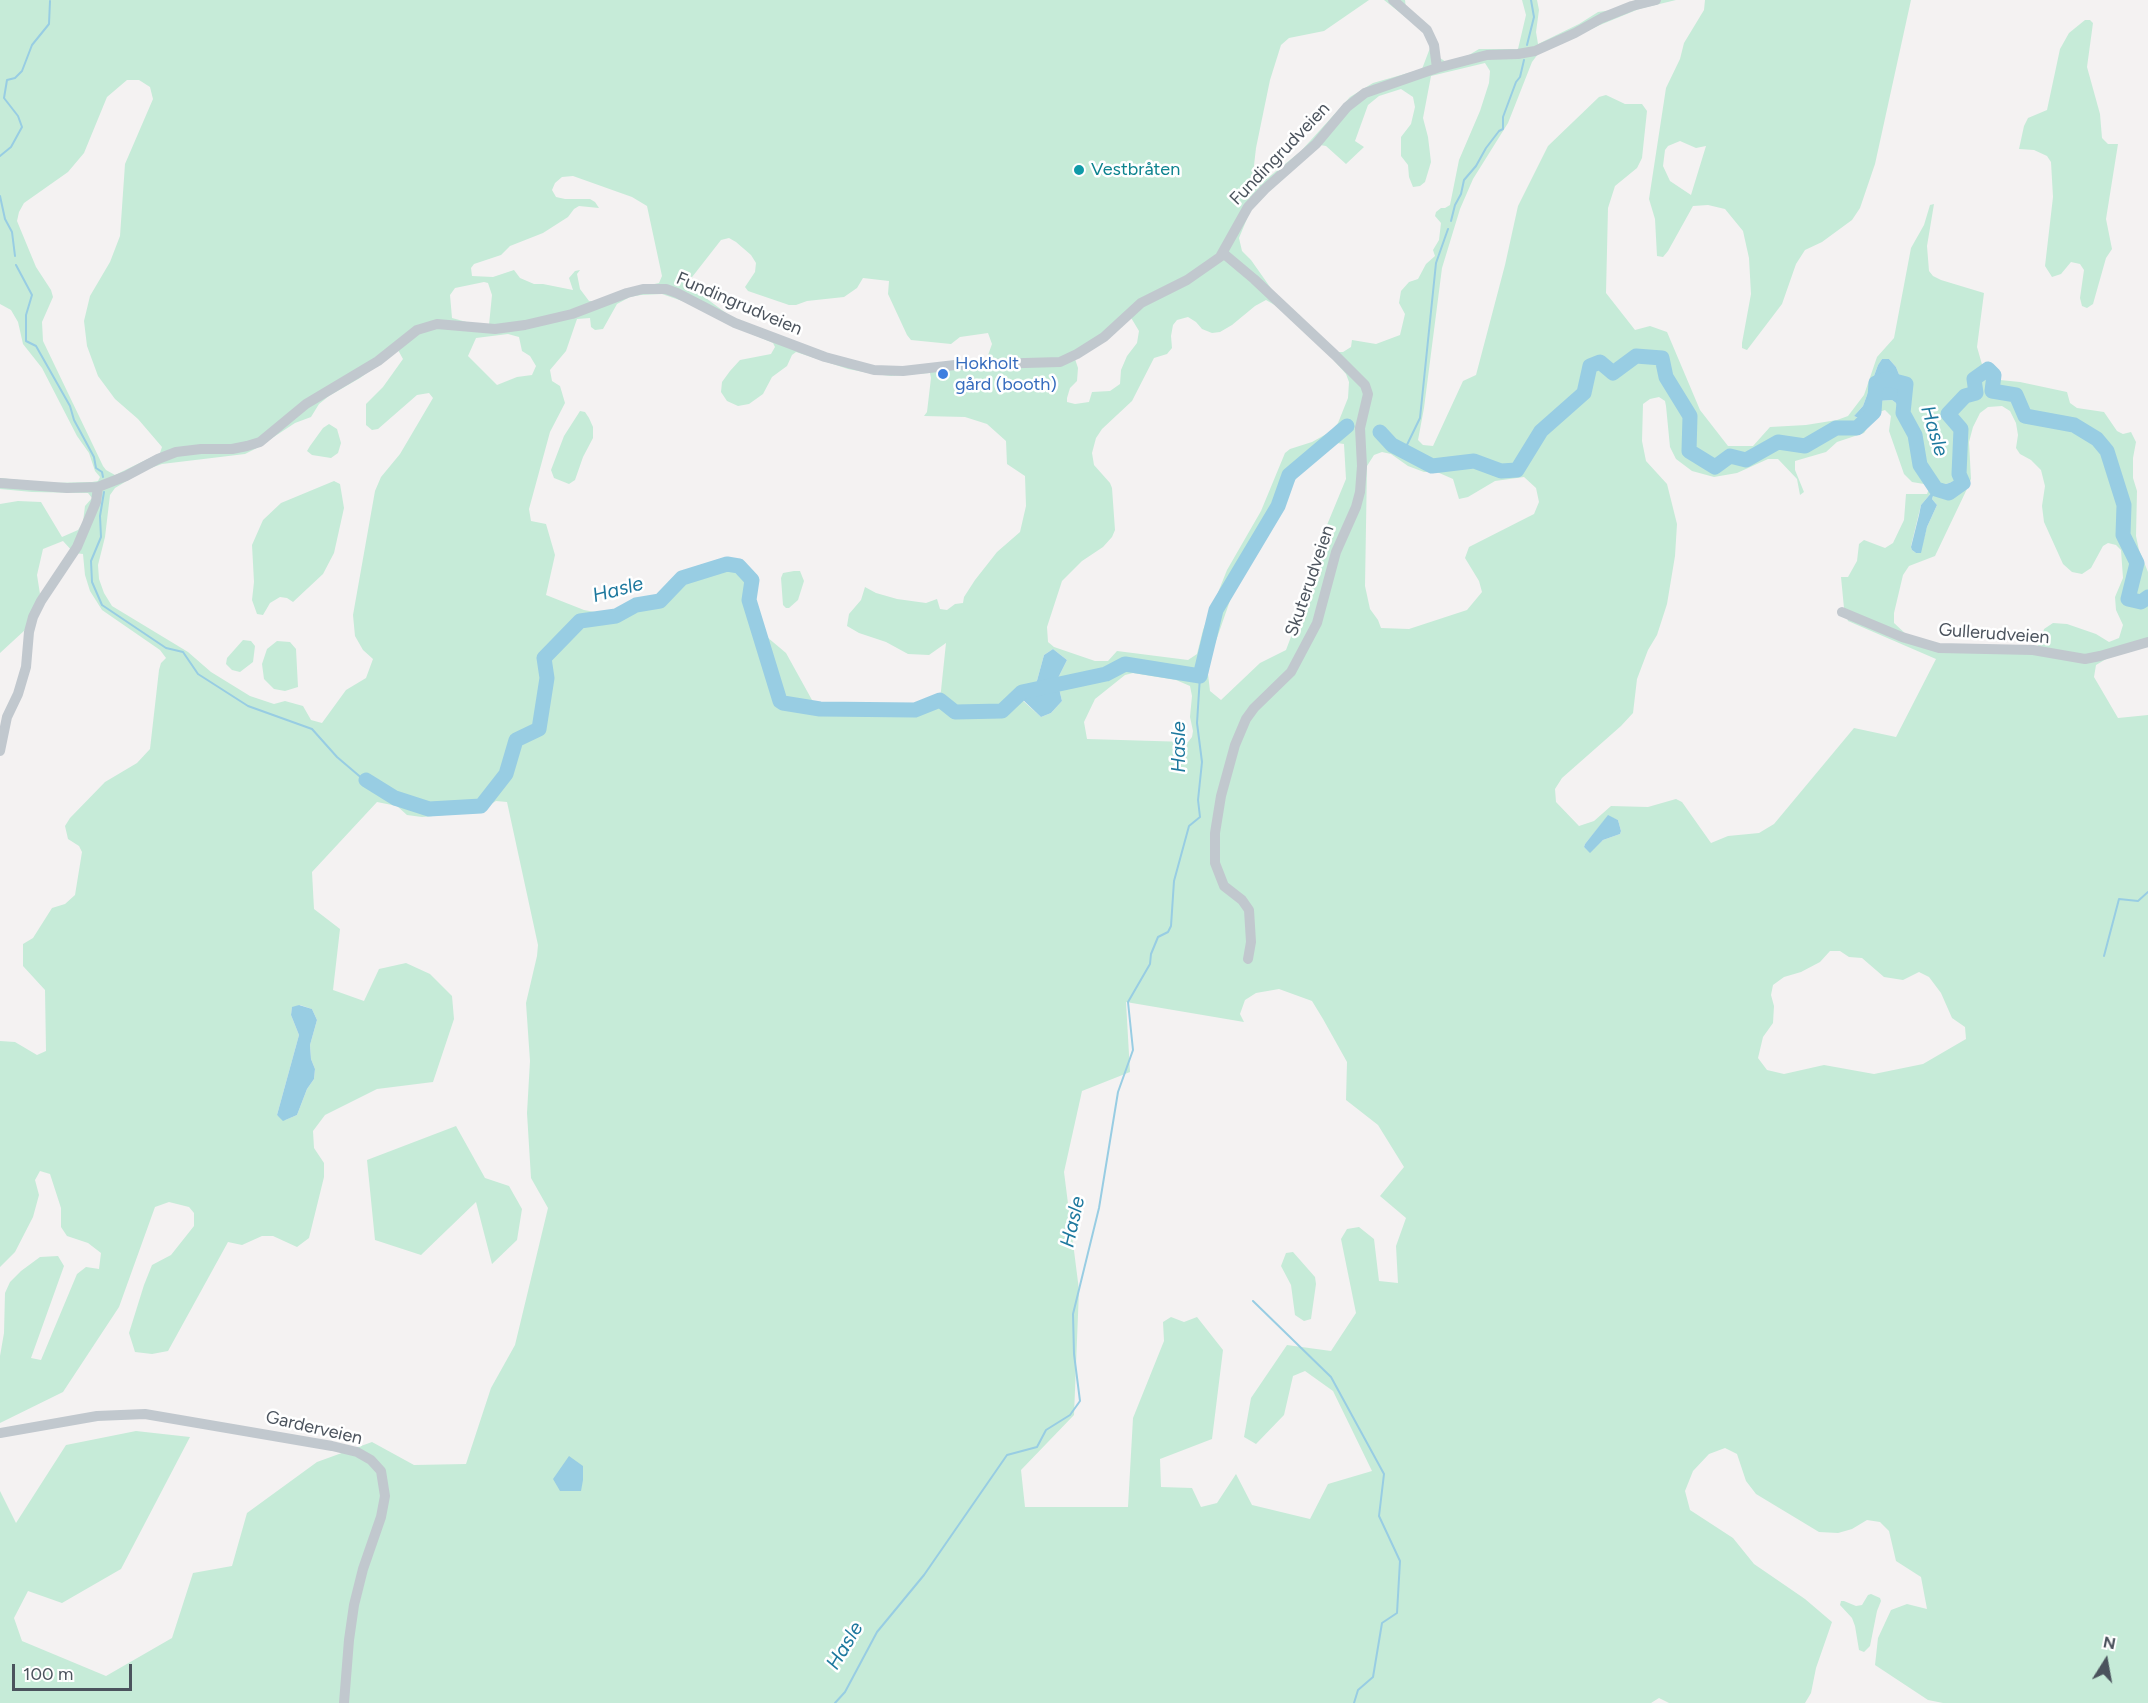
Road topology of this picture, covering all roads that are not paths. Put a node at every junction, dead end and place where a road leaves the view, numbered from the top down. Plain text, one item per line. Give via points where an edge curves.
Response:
1 (1393, 0) edge
2 (1656, 0) edge
3 (1437, 68) junction
4 (1223, 253) junction
5 (0, 483) edge
6 (98, 487) junction
7 (1842, 612) dead end
8 (2148, 642) edge
9 (0, 751) edge
10 (1248, 959) dead end
11 (0, 1433) edge
12 (344, 1703) edge

1 - 3 street via 1427,30
2 - 3 street, Fundingrudveien via 1602,18 1535,51 1487,55
3 - 4 street, Fundingrudveien via 1355,99 1316,144 1248,207
4 - 6 street, Fundingrudveien via 1187,280 1141,303 1088,348 1060,362 1049,363 874,370 794,346 735,323 677,293 656,289 627,293 572,314 518,327 429,325 306,404 260,442 232,449 176,452
4 - 10 street, Skuterudveien via 1365,385 1368,398 1360,426 1360,492 1336,552 1317,623 1291,672 1246,719 1221,796 1215,862 1224,886 1248,910 1252,934
5 - 6 street, Fundingrudveien
6 - 9 street via 96,502 77,547 33,617 26,667 7,717
7 - 8 street, Gullerudveien via 1939,648 2033,650 2085,658
11 - 12 street, Garderveien via 98,1416 145,1414 343,1448 371,1460 381,1471 385,1496 354,1605

